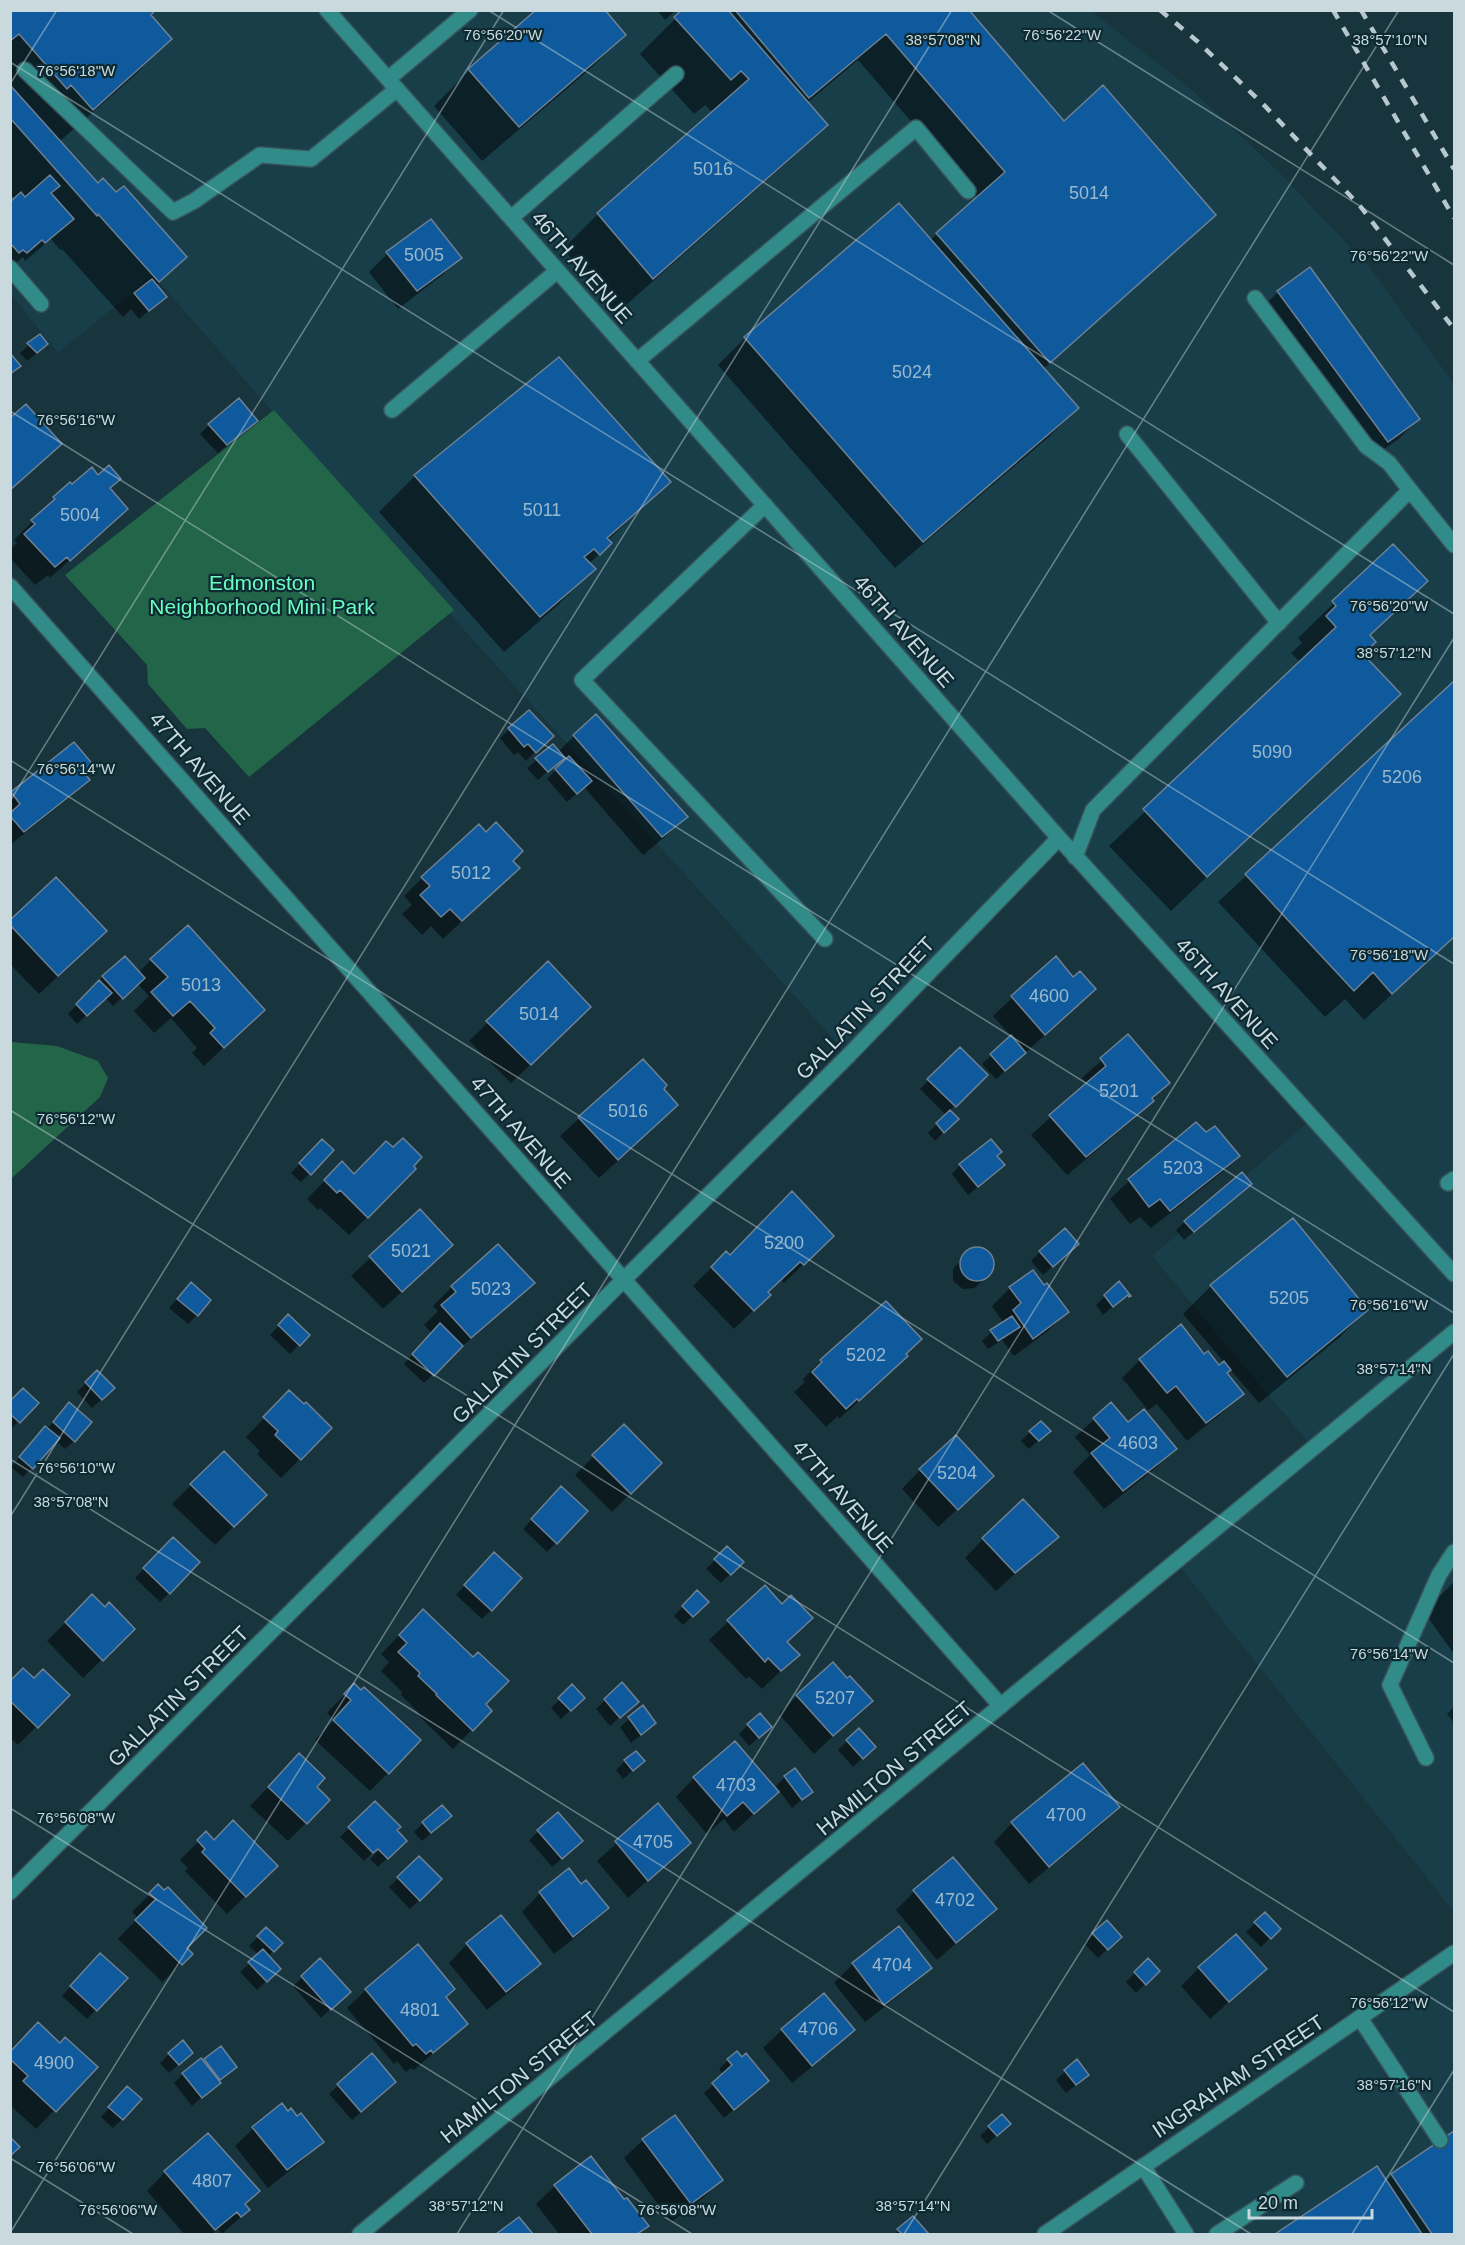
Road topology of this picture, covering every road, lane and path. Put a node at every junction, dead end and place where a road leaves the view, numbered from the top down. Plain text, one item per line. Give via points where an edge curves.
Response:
1 (470, 10) edge
2 (336, 13) edge
3 (25, 70) dead end
4 (676, 74) dead end
5 (392, 84) junction
6 (968, 191) dead end
7 (511, 218) junction
8 (10, 268) edge
9 (557, 270) junction
10 (1255, 298) dead end
11 (40, 304) dead end
12 (636, 361) junction
13 (392, 410) dead end
14 (1126, 434) dead end
15 (1410, 490) junction
16 (765, 505) junction
17 (1455, 545) edge
18 (10, 586) edge
19 (1279, 622) junction
20 (1059, 838) junction
21 (1075, 856) junction
22 (825, 939) dead end
23 (1455, 1274) edge
24 (624, 1280) junction
25 (1455, 1332) edge
26 (1455, 1552) edge
27 (1001, 1706) junction
28 (1426, 1758) dead end
29 (10, 1892) edge
30 (1455, 1953) edge
31 (1360, 2018) junction
32 (1440, 2140) dead end
33 (1143, 2166) junction
34 (1296, 2183) dead end
35 (1049, 2233) edge
36 (360, 2235) edge
37 (1186, 2235) edge
38 (1217, 2235) edge

1 - 5 street
2 - 5 street, 46TH AVENUE
3 - 5 street via 173,212 260,155 311,159
4 - 7 street
5 - 7 street, 46TH AVENUE
6 - 12 street via 916,128
7 - 9 street, 46TH AVENUE
8 - 11 street
9 - 12 street, 46TH AVENUE
9 - 13 street
10 - 15 street via 1366,447 1389,463
12 - 16 street, 46TH AVENUE
14 - 19 street
15 - 17 street
15 - 19 street
16 - 20 street, 46TH AVENUE
16 - 22 street via 582,680
18 - 24 street, 47TH AVENUE
19 - 21 street via 1093,810
20 - 21 street, 46TH AVENUE
20 - 24 street, GALLATIN STREET
21 - 23 street, 46TH AVENUE
24 - 27 street, 47TH AVENUE
24 - 29 street, GALLATIN STREET
25 - 27 street, HAMILTON STREET
26 - 28 street via 1439,1575 1390,1685
27 - 36 street, HAMILTON STREET
30 - 31 street, INGRAHAM STREET
31 - 32 street
31 - 33 street, INGRAHAM STREET
33 - 35 street, INGRAHAM STREET
33 - 37 street
34 - 38 street

